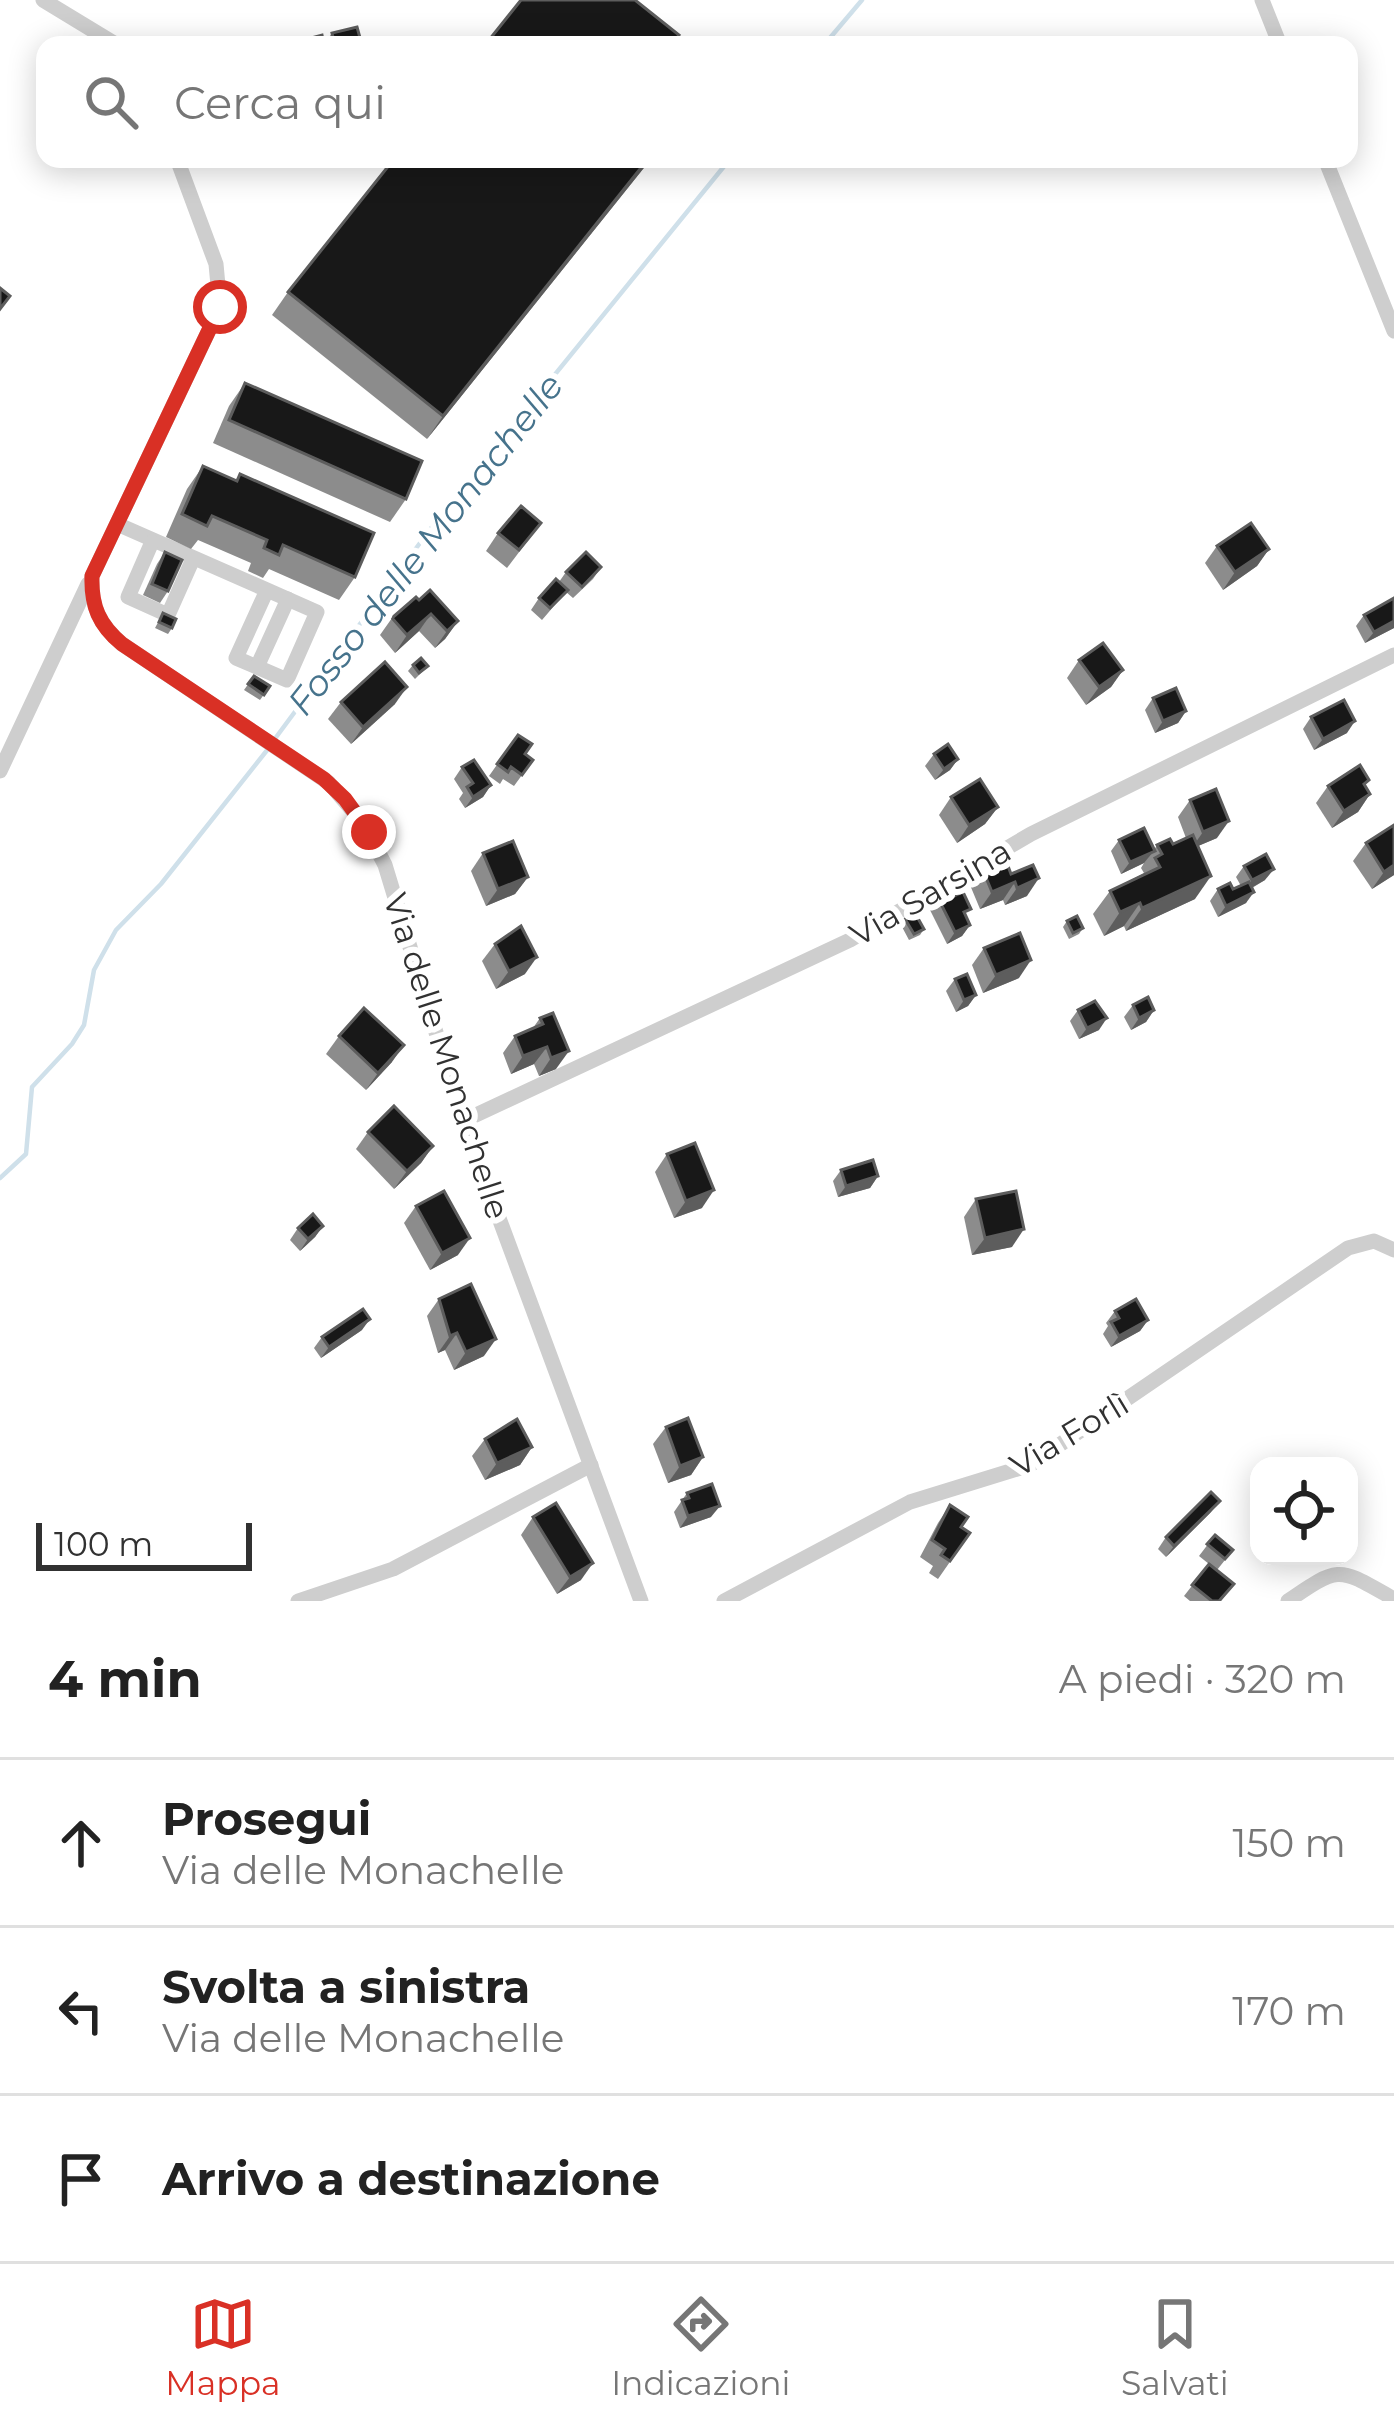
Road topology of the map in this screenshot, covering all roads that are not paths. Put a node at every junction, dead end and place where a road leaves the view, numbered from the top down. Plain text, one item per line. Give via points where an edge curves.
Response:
1 (43, 0) edge
2 (1262, 0) edge
3 (101, 36) edge
4 (1276, 36) edge
5 (180, 168) edge
6 (1329, 168) edge
7 (1394, 331) edge
8 (117, 524) junction
9 (152, 542) junction
10 (193, 560) junction
11 (92, 576) junction
12 (267, 590) junction
13 (288, 599) junction
14 (118, 641) junction
15 (57, 652) junction
16 (1394, 655) edge
17 (257, 668) junction
18 (0, 771) edge
19 (463, 1121) junction
20 (1394, 1250) edge
21 (591, 1465) junction
22 (1394, 1599) edge
23 (298, 1601) edge
24 (641, 1601) edge
25 (724, 1601) edge
26 (1288, 1601) edge

1 - 3 street
2 - 4 street
5 - 8 street via 216,264 220,307
6 - 7 street
8 - 9 street
8 - 11 street
9 - 10 street
9 - 10 street via 128,597 168,614
10 - 12 street
11 - 14 street via 96,612
11 - 15 street
12 - 13 street
12 - 17 street via 236,658
13 - 17 street
13 - 17 street via 317,612 287,680
14 - 15 street via 86,624
14 - 19 street, Via delle Monachelle via 337,790 374,842 393,888
15 - 18 street
16 - 19 street, Via Sarsina via 1042,828 850,940
19 - 21 street, Via delle Monachelle
20 - 25 street, Via Forlì via 1354,1245 1030,1465 910,1502
21 - 23 street via 393,1569
21 - 24 street, Via delle Monachelle
22 - 26 street via 1337,1573

